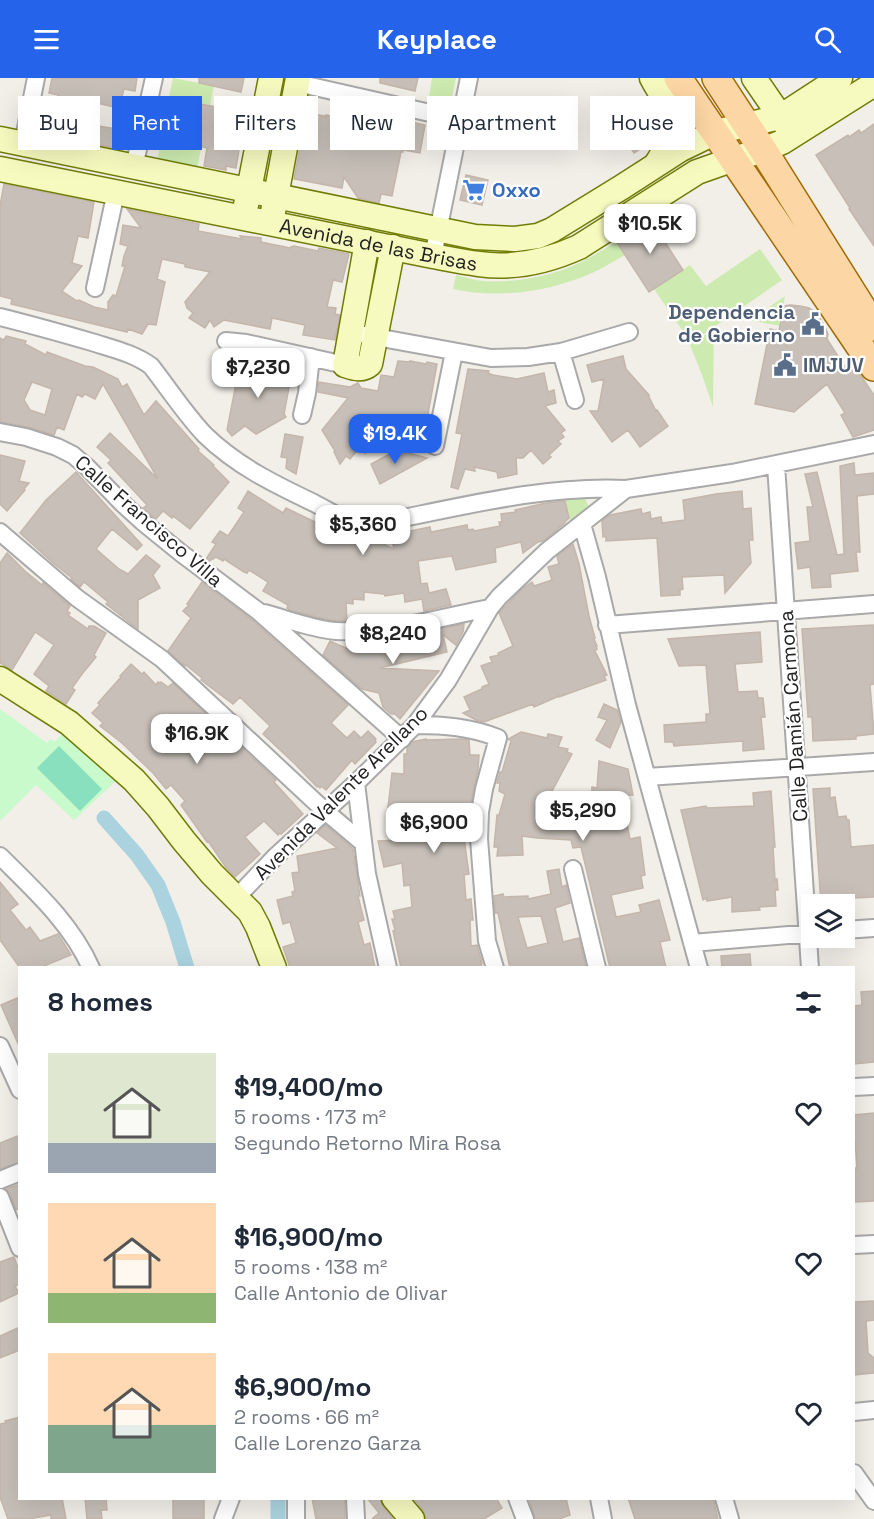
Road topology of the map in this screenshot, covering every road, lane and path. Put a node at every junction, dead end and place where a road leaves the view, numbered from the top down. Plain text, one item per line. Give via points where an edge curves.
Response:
1 (36, 78) edge
2 (154, 78) edge
3 (271, 78) edge
4 (469, 78) edge
5 (652, 78) edge
6 (678, 78) edge
7 (716, 78) edge
8 (754, 78) edge
9 (840, 78) edge
10 (298, 80) edge
11 (874, 84) edge
12 (466, 96) edge
13 (427, 112) edge
14 (747, 125) junction
15 (787, 127) junction
16 (716, 132) junction
17 (11, 141) edge
18 (455, 150) edge
19 (763, 150) junction
20 (734, 159) junction
21 (655, 166) junction
22 (134, 167) junction
23 (0, 169) edge
24 (248, 190) junction
25 (116, 192) junction
26 (277, 196) junction
27 (243, 217) junction
28 (270, 223) junction
29 (439, 229) junction
30 (367, 242) junction
31 (393, 247) junction
32 (434, 256) junction
33 (95, 288) dead end
34 (0, 317) edge
35 (874, 327) edge
36 (351, 332) junction
37 (629, 332) dead end
38 (376, 337) junction
39 (226, 341) dead end
40 (454, 352) junction
41 (561, 352) junction
42 (311, 357) junction
43 (356, 366) junction
44 (874, 367) edge
45 (575, 400) dead end
46 (302, 415) dead end
47 (0, 432) edge
48 (874, 444) edge
49 (435, 446) dead end
50 (776, 465) junction
51 (585, 488) junction
52 (626, 489) junction
53 (588, 518) junction
54 (0, 532) edge
55 (874, 604) edge
56 (490, 608) junction
57 (258, 611) junction
58 (786, 611) junction
59 (607, 625) junction
60 (0, 679) edge
61 (415, 725) junction
62 (402, 739) junction
63 (874, 762) edge
64 (797, 767) junction
65 (647, 777) junction
66 (356, 783) junction
67 (325, 811) junction
68 (363, 843) junction
69 (0, 856) edge
70 (573, 869) dead end
71 (807, 894) edge
72 (236, 898) junction
73 (874, 928) edge
74 (855, 929) edge
75 (801, 934) edge
76 (692, 943) junction
77 (810, 948) edge
78 (90, 966) edge
79 (273, 966) edge
80 (388, 966) edge
81 (494, 966) edge
82 (597, 966) edge
83 (698, 966) edge
84 (810, 966) edge
85 (0, 1046) edge
86 (18, 1086) edge
87 (874, 1086) edge
88 (855, 1088) edge
89 (18, 1173) edge
90 (0, 1180) edge
91 (0, 1197) edge
92 (18, 1243) edge
93 (874, 1244) edge
94 (855, 1245) edge
95 (874, 1410) edge
96 (855, 1412) edge
97 (855, 1474) edge
98 (232, 1500) edge
99 (233, 1500) edge
100 (296, 1500) edge
101 (355, 1500) edge
102 (396, 1500) edge
103 (518, 1500) edge
104 (599, 1500) edge
105 (725, 1500) edge
106 (874, 1501) edge
107 (223, 1519) edge
108 (237, 1519) edge
109 (296, 1519) edge
110 (356, 1519) edge
111 (412, 1519) edge
112 (525, 1519) edge
113 (603, 1519) edge
114 (730, 1519) edge

1 - 17 street
2 - 22 street
3 - 24 street
4 - 12 street
5 - 21 street via 674,125
6 - 16 main road
7 - 14 main road
8 - 15 street
9 - 15 street
10 - 13 street
10 - 26 street
11 - 15 street
14 - 15 street, Avenida de las Brisas
14 - 16 street, Avenida de las Brisas
14 - 19 main road
15 - 19 street, Avenida de las Brisas
16 - 20 main road
16 - 21 street, Avenida de las Brisas
17 - 22 street, Avenida de las Brisas
18 - 29 street
19 - 20 street, Avenida de las Brisas
19 - 35 main road
20 - 32 street, Avenida de las Brisas via 697,172 561,256 501,265
20 - 44 main road
21 - 29 street, Avenida de las Brisas via 566,223 538,236 493,239
22 - 24 street, Avenida de las Brisas
23 - 25 street, Avenida de las Brisas
24 - 26 street, Avenida de las Brisas
24 - 27 street
25 - 27 street, Avenida de las Brisas
25 - 33 street
26 - 28 street
26 - 29 street, Avenida de las Brisas
27 - 28 street, Avenida de las Brisas
28 - 30 street, Avenida de las Brisas
29 - 32 street
30 - 31 street, Avenida de las Brisas
30 - 36 street
31 - 32 street, Avenida de las Brisas
31 - 38 street
34 - 51 street via 145,361 204,434 245,468 358,524
36 - 38 street
36 - 43 street
37 - 41 street
38 - 40 street
38 - 43 street via 370,364
39 - 42 street
40 - 41 street via 491,358
40 - 49 street
41 - 45 street
42 - 43 street
42 - 46 street
47 - 57 street, Calle Francisco Villa via 26,437 73,455 144,523
48 - 50 street
50 - 52 street
50 - 58 street, Calle Damián Carmona
51 - 52 street
51 - 53 street via 595,503
52 - 53 street, Avenida Valente Arellano
53 - 56 street, Avenida Valente Arellano via 547,551
53 - 59 street
54 - 67 street via 76,598 162,659
55 - 58 street
56 - 57 street, Calle Francisco Villa via 359,631 334,631
56 - 61 street, Avenida Valente Arellano via 448,680
57 - 62 street, Calle Francisco Villa
58 - 59 street
58 - 64 street, Calle Damián Carmona
59 - 65 street
60 - 72 street via 69,723 128,775
61 - 62 street, Avenida Valente Arellano
61 - 81 street via 466,728 498,738 484,789 479,839 487,941
62 - 66 street, Avenida Valente Arellano
63 - 64 street
64 - 65 street
64 - 71 street, Calle Damián Carmona
65 - 76 street
66 - 67 street, Avenida Valente Arellano
66 - 68 street
67 - 68 street
67 - 72 street, Avenida Valente Arellano
68 - 80 street
69 - 78 street via 58,916
70 - 82 street
72 - 79 street via 250,912
73 - 74 street
75 - 76 street
76 - 83 street
77 - 84 street, Calle Damián Carmona
85 - 86 street
87 - 88 street
89 - 90 street
91 - 92 street
93 - 94 street
95 - 96 street
97 - 106 street
98 - 107 street
99 - 108 street
100 - 109 street
101 - 110 street
102 - 111 street
103 - 112 street
104 - 113 street
105 - 114 street

